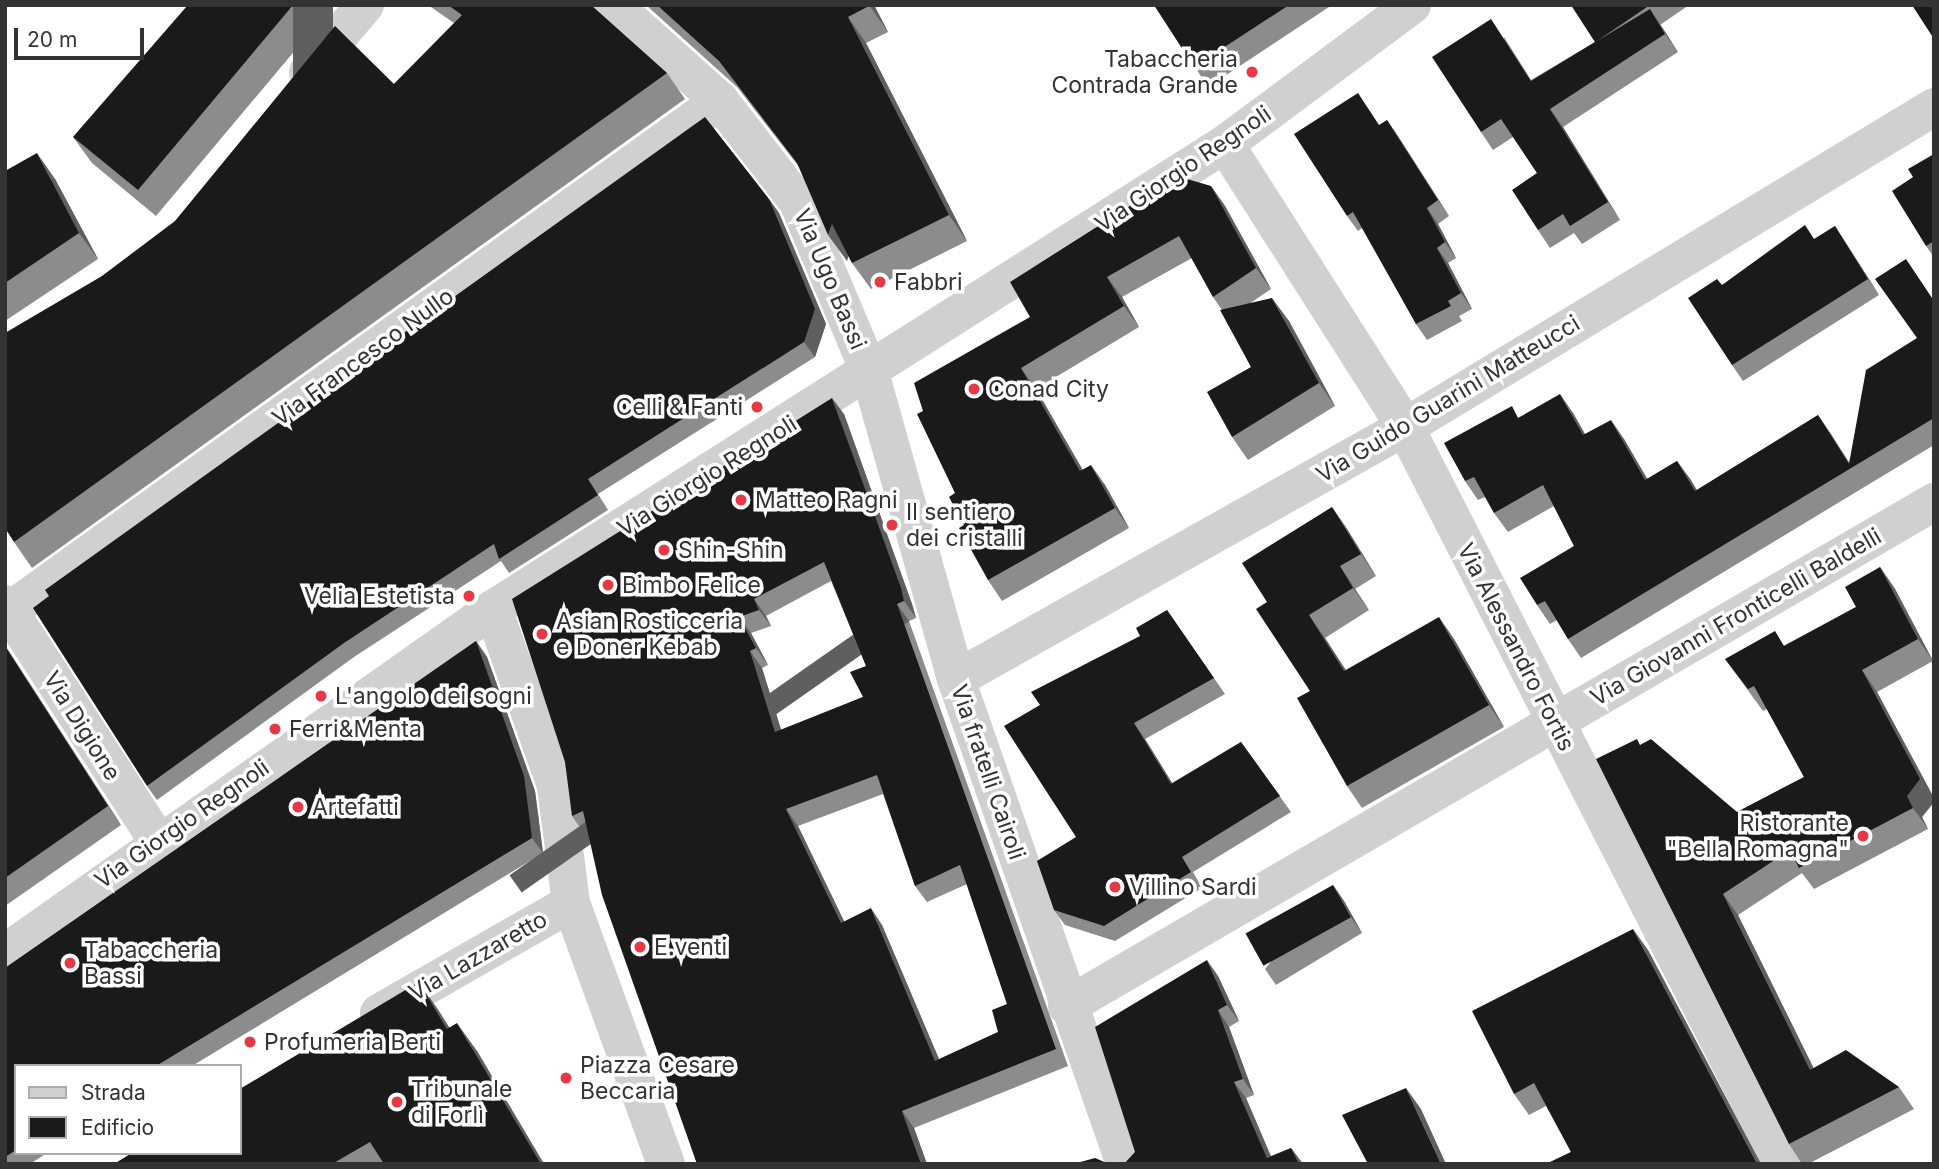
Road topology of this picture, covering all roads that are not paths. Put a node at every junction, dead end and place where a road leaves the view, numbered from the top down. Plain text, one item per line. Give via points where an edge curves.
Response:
1 (365, 5) edge
2 (613, 5) edge
3 (1396, 10) edge
4 (284, 99) edge
5 (720, 101) junction
6 (1934, 107) edge
7 (1225, 144) junction
8 (870, 373) junction
9 (1405, 427) junction
10 (1934, 502) edge
11 (493, 609) junction
12 (7, 610) edge
13 (956, 679) junction
14 (1553, 723) junction
15 (157, 840) junction
16 (571, 903) junction
17 (5, 953) edge
18 (1067, 1006) junction
19 (346, 1032) edge
20 (666, 1164) edge
21 (1125, 1164) edge
22 (1782, 1164) edge

1 - 4 street
2 - 5 street, Via Ugo Bassi
3 - 7 street, Via Giorgio Regnoli
5 - 8 street, Via Ugo Bassi via 798,202
5 - 12 street, Via Francesco Nullo
6 - 9 street, Via Guido Guarini Matteucci
7 - 8 street, Via Giorgio Regnoli
7 - 9 street, Via Alessandro Fortis
8 - 11 street, Via Giorgio Regnoli
8 - 13 street, Via fratelli Cairoli
9 - 13 street, Via Guido Guarini Matteucci
9 - 14 street, Via Alessandro Fortis
10 - 14 street, Via Giovanni Fronticelli Baldelli
11 - 15 street, Via Giorgio Regnoli
11 - 16 street via 556,786
12 - 15 street, Via Digione
13 - 18 street, Via fratelli Cairoli
14 - 18 street, Via Giovanni Fronticelli Baldelli
14 - 22 street, Via Alessandro Fortis
15 - 17 street, Via Giorgio Regnoli
16 - 19 street, Via Lazzaretto
16 - 20 street
18 - 21 street, Via fratelli Cairoli

